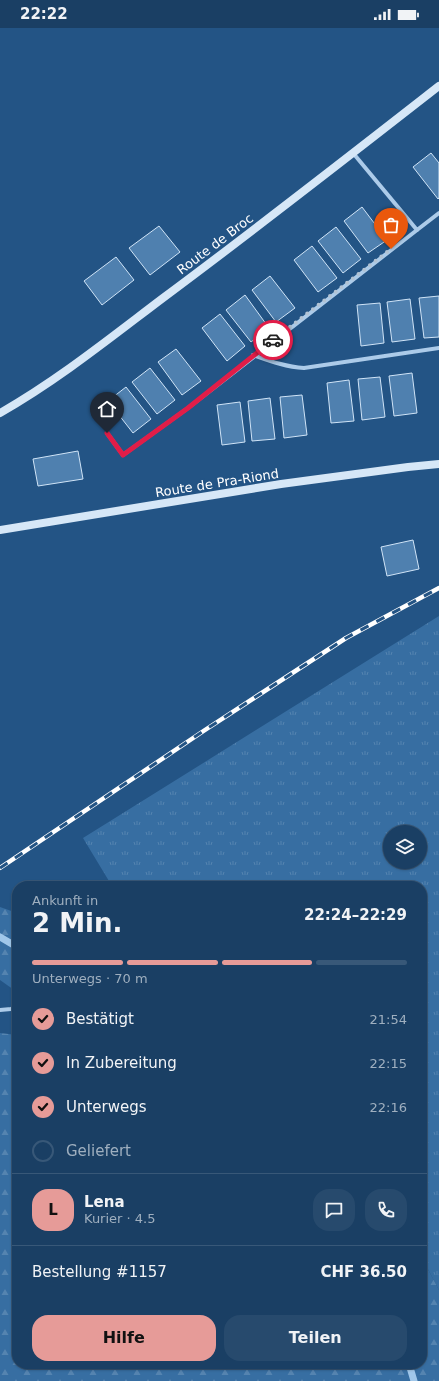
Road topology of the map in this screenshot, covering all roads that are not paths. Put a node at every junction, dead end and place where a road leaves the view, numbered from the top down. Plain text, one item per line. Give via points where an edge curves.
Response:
1 (439, 86) edge
2 (354, 153) junction
3 (439, 213) edge
4 (416, 230) junction
5 (439, 348) edge
6 (254, 356) junction
7 (0, 413) edge
8 (107, 433) dead end
9 (439, 464) edge
10 (0, 530) edge
11 (0, 1010) edge
12 (12, 1010) edge

1 - 2 main road, Route de Broc
2 - 4 street
2 - 7 main road, Route de Broc via 86,356
3 - 4 street
4 - 6 street
5 - 6 street via 304,368 293,368
6 - 8 street via 123,455
9 - 10 main road, Route de Pra-Riond via 281,484
11 - 12 street

